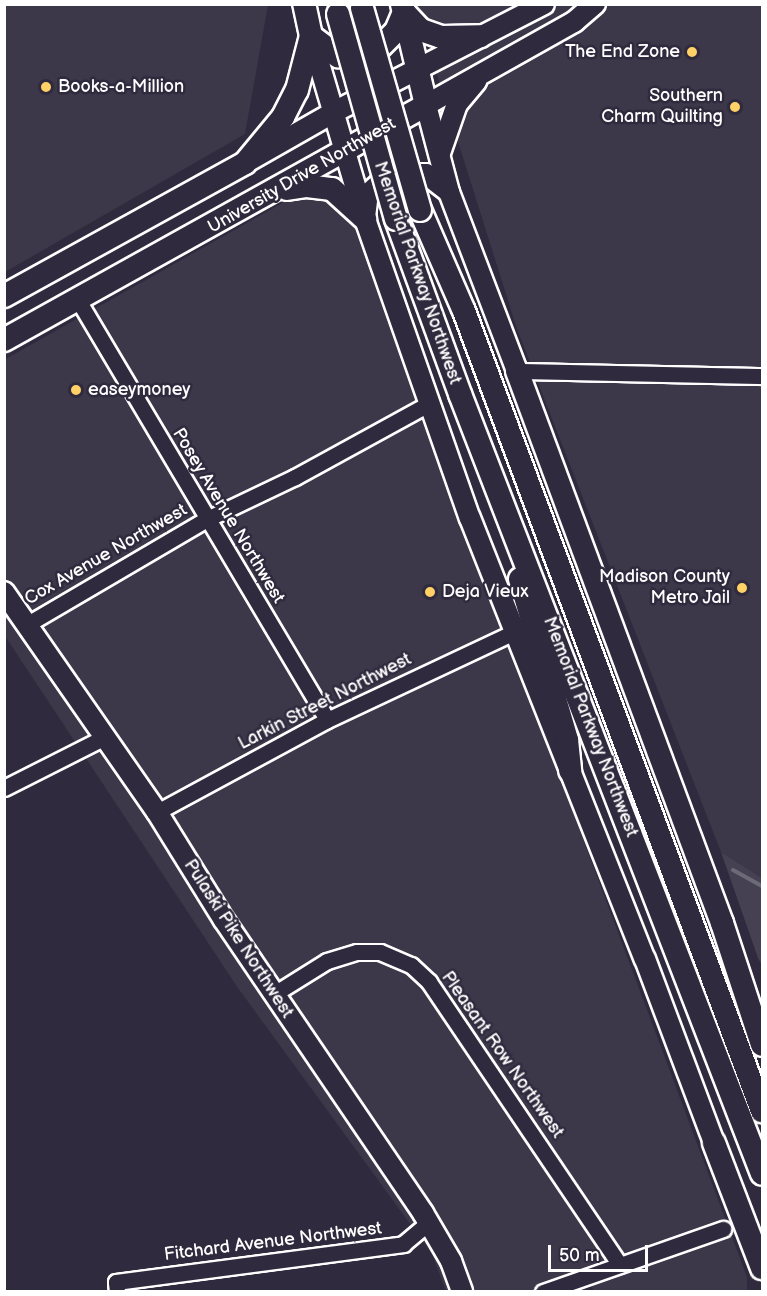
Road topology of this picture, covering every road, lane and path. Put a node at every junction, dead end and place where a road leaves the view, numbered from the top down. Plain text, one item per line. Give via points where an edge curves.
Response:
1 (304, 4) edge
2 (544, 4) edge
3 (595, 4) edge
4 (362, 6) edge
5 (403, 8) edge
6 (337, 9) edge
7 (311, 36) junction
8 (480, 36) junction
9 (418, 68) junction
10 (483, 72) junction
11 (426, 105) junction
12 (334, 112) junction
13 (345, 150) junction
14 (439, 156) junction
15 (245, 163) junction
16 (274, 192) junction
17 (449, 192) junction
18 (365, 219) junction
19 (4, 296) edge
20 (78, 300) junction
21 (4, 340) edge
22 (517, 370) junction
23 (762, 375) edge
24 (430, 403) junction
25 (529, 494) junction
26 (500, 496) junction
27 (207, 519) junction
28 (4, 592) edge
29 (26, 625) junction
30 (514, 632) junction
31 (626, 663) junction
32 (327, 720) junction
33 (105, 737) junction
34 (570, 771) junction
35 (4, 788) edge
36 (157, 812) junction
37 (722, 924) junction
38 (762, 993) edge
39 (274, 994) junction
40 (762, 1045) edge
41 (762, 1111) edge
42 (714, 1143) joint
43 (762, 1174) edge
44 (428, 1223) junction
45 (723, 1229) dead end
46 (620, 1266) junction
47 (762, 1268) edge
48 (117, 1287) edge
49 (462, 1292) edge
50 (543, 1292) edge

1 - 7 highway
2 - 8 main road, University Drive Northwest
3 - 10 main road, University Drive Northwest via 574,22
4 - 25 highway, Memorial Parkway Northwest, bridge via 420,210 464,311
5 - 7 highway via 396,31 368,53 338,56
5 - 8 highway via 421,30 441,37
5 - 9 highway
6 - 26 highway, Memorial Parkway Northwest, bridge via 396,219
7 - 12 main road
7 - 15 highway via 307,63 283,117
8 - 9 main road, University Drive Northwest
9 - 11 highway
9 - 12 main road, University Drive Northwest
10 - 11 main road, University Drive Northwest
10 - 14 main road via 457,104
11 - 13 highway, University Drive Northwest
11 - 14 main road
12 - 13 main road
12 - 15 main road, University Drive Northwest
13 - 16 highway, University Drive Northwest
13 - 18 main road
14 - 17 main road
15 - 19 highway, University Drive Northwest
16 - 18 highway via 307,186 332,189
16 - 20 highway, University Drive Northwest
17 - 18 main road via 426,174 396,176 369,194
17 - 22 main road
18 - 24 main road
20 - 21 highway, University Drive Northwest
20 - 27 street, Posey Avenue Northwest
22 - 23 street
22 - 31 highway
24 - 27 street, Cox Avenue Northwest via 295,477
24 - 30 main road
25 - 31 highway
25 - 41 highway, Memorial Parkway Northwest
26 - 34 highway via 533,634 567,740
26 - 43 highway, Memorial Parkway Northwest
27 - 29 street, Cox Avenue Northwest
27 - 32 street, Posey Avenue Northwest
28 - 29 main road, Pulaski Pike Northwest
29 - 33 main road, Pulaski Pike Northwest
30 - 32 street, Larkin Street Northwest
30 - 34 main road
31 - 37 highway
32 - 36 street, Larkin Street Northwest
33 - 35 street
33 - 36 main road, Pulaski Pike Northwest
34 - 42 main road
36 - 39 main road, Pulaski Pike Northwest
37 - 38 highway
37 - 40 highway
39 - 44 main road, Pulaski Pike Northwest
39 - 46 street, Pleasant Row Northwest via 327,961 357,952 380,952 411,965 429,982
42 - 47 highway
44 - 48 street, Fitchard Avenue Northwest via 402,1244
44 - 49 main road, Pulaski Pike Northwest
45 - 46 street
46 - 50 street

